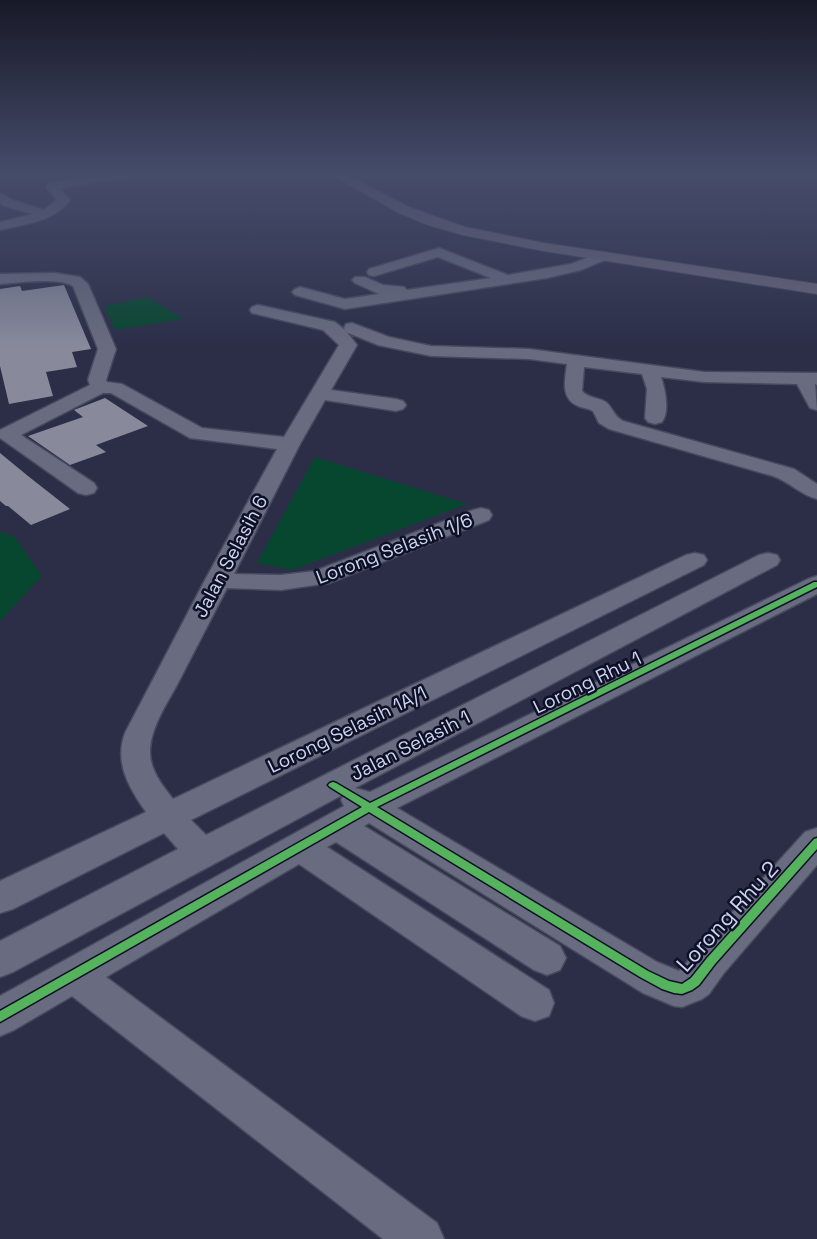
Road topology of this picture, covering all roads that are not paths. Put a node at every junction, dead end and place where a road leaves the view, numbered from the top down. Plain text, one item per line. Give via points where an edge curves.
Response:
1 (472, 233) edge
2 (602, 256) junction
3 (411, 260) junction
4 (374, 272) dead end
5 (502, 277) junction
6 (524, 278) junction
7 (0, 279) edge
8 (360, 280) dead end
9 (460, 283) junction
10 (817, 289) edge
11 (300, 292) dead end
12 (345, 304) junction
13 (258, 310) dead end
14 (347, 336) junction
15 (431, 359) dead end
16 (576, 362) junction
17 (650, 371) junction
18 (810, 379) edge
19 (101, 388) junction
20 (320, 394) junction
21 (817, 404) edge
22 (396, 406) dead end
23 (655, 418) dead end
24 (3, 430) edge
25 (290, 444) junction
26 (86, 488) dead end
27 (817, 492) edge
28 (481, 515) dead end
29 (695, 560) dead end
30 (768, 560) dead end
31 (217, 580) junction
32 (817, 584) edge
33 (333, 786) junction
34 (370, 807) junction
35 (168, 816) junction
36 (336, 826) junction
37 (817, 842) edge
38 (300, 847) junction
39 (202, 853) junction
40 (0, 898) edge
41 (547, 958) dead end
42 (0, 960) edge
43 (74, 975) junction
44 (535, 1003) dead end
45 (0, 1018) edge
46 (421, 1239) edge

1 - 2 main road
2 - 6 street via 576,267
2 - 10 main road
3 - 4 street
3 - 5 street via 440,252
3 - 9 street
5 - 6 street
5 - 9 street
6 - 9 street
7 - 19 street via 65,278 80,284 107,349 97,380
8 - 9 street via 388,291
9 - 12 street
11 - 12 street
12 - 14 street
13 - 14 street via 320,322
14 - 15 street via 369,345
14 - 16 street via 431,351 529,354
14 - 20 street, Jalan Selasih 6
16 - 17 street
16 - 27 street via 573,391 577,397 600,408 606,419 616,425 782,470 797,479 802,487
17 - 18 street via 704,377
17 - 23 street via 656,390
18 - 21 street
19 - 24 street
19 - 25 street via 115,388 197,434
20 - 22 street
20 - 25 street, Jalan Selasih 6
24 - 26 street
25 - 31 street, Jalan Selasih 6
28 - 31 street, Lorong Selasih 1/6 via 320,578 268,584
29 - 35 street, Lorong Selasih 1A/1
30 - 33 street, Jalan Selasih 1
31 - 35 street, Jalan Selasih 6 via 146,715 137,743 138,773
32 - 34 street, Lorong Rhu 1
33 - 34 street
33 - 39 street, Jalan Selasih 1
34 - 36 street, Lorong Rhu 1
34 - 37 street, Lorong Rhu 2 via 644,974 670,988 682,990 698,981 711,961
35 - 39 street, Jalan Selasih 6
35 - 40 street, Lorong Selasih 1A/1
36 - 38 street, Lorong Rhu 1
36 - 41 street
38 - 43 street, Lorong Rhu 1
38 - 44 street
39 - 42 street, Jalan Selasih 1
43 - 45 street, Lorong Rhu 1
43 - 46 street

